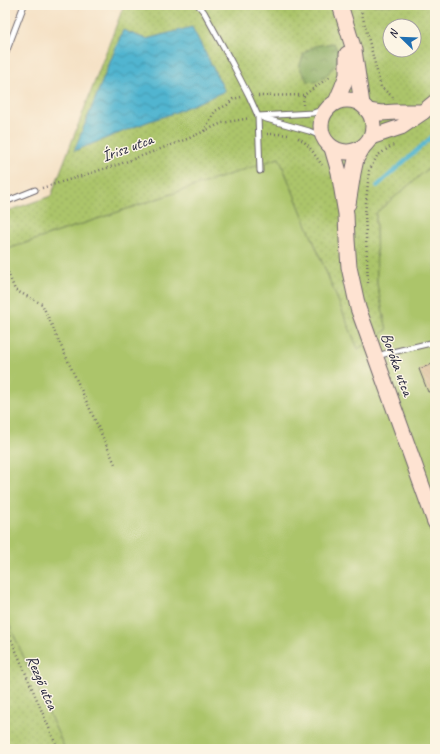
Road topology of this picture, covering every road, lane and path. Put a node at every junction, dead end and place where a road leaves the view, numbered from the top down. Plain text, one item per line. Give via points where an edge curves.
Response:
1 (24, 5) edge
2 (198, 5) edge
3 (340, 5) edge
4 (358, 5) edge
5 (5, 55) edge
6 (376, 70) junction
7 (352, 75) junction
8 (249, 96) junction
9 (435, 102) edge
10 (332, 105) junction
11 (365, 108) junction
12 (396, 112) junction
13 (423, 112) junction
14 (258, 116) junction
15 (401, 127) junction
16 (204, 131) junction
17 (258, 134) junction
18 (290, 136) dead end
19 (296, 137) dead end
20 (367, 142) junction
21 (327, 143) junction
22 (260, 171) dead end
23 (369, 171) junction
24 (346, 173) junction
25 (35, 190) joint
26 (5, 202) edge
27 (5, 265) edge
28 (368, 290) dead end
29 (435, 342) edge
30 (376, 357) junction
31 (115, 464) dead end
32 (435, 522) edge
33 (5, 625) edge
34 (58, 749) edge

1 - 5 lane
2 - 8 lane
3 - 7 street via 347,29
4 - 6 path
6 - 7 path
6 - 12 path via 381,87 394,98
7 - 8 path via 335,74 304,95
7 - 10 street
7 - 11 street
8 - 14 lane
8 - 16 path via 233,99 215,111
9 - 13 street
10 - 11 street via 340,100 354,100
10 - 14 lane via 313,113
10 - 21 street via 322,116 320,124 321,133
11 - 12 street via 381,113
11 - 20 street via 373,124
12 - 13 street
13 - 15 street
14 - 16 path, Írisz utca via 222,123
14 - 17 lane
14 - 21 lane via 310,131
15 - 20 street
15 - 23 path via 400,137 377,156
16 - 25 path, Írisz utca via 120,164
17 - 18 path
17 - 22 lane
19 - 24 path via 312,150 325,169
20 - 21 street via 356,151 348,152 340,152
20 - 24 street, Boróka utca
21 - 24 street, Boróka utca
23 - 24 path
23 - 28 path via 365,214
24 - 30 street, Boróka utca via 349,266 358,308
25 - 26 lane
27 - 31 path via 15,290 42,304
29 - 30 lane
30 - 32 street, Boróka utca
33 - 34 path, Rezgő utca

